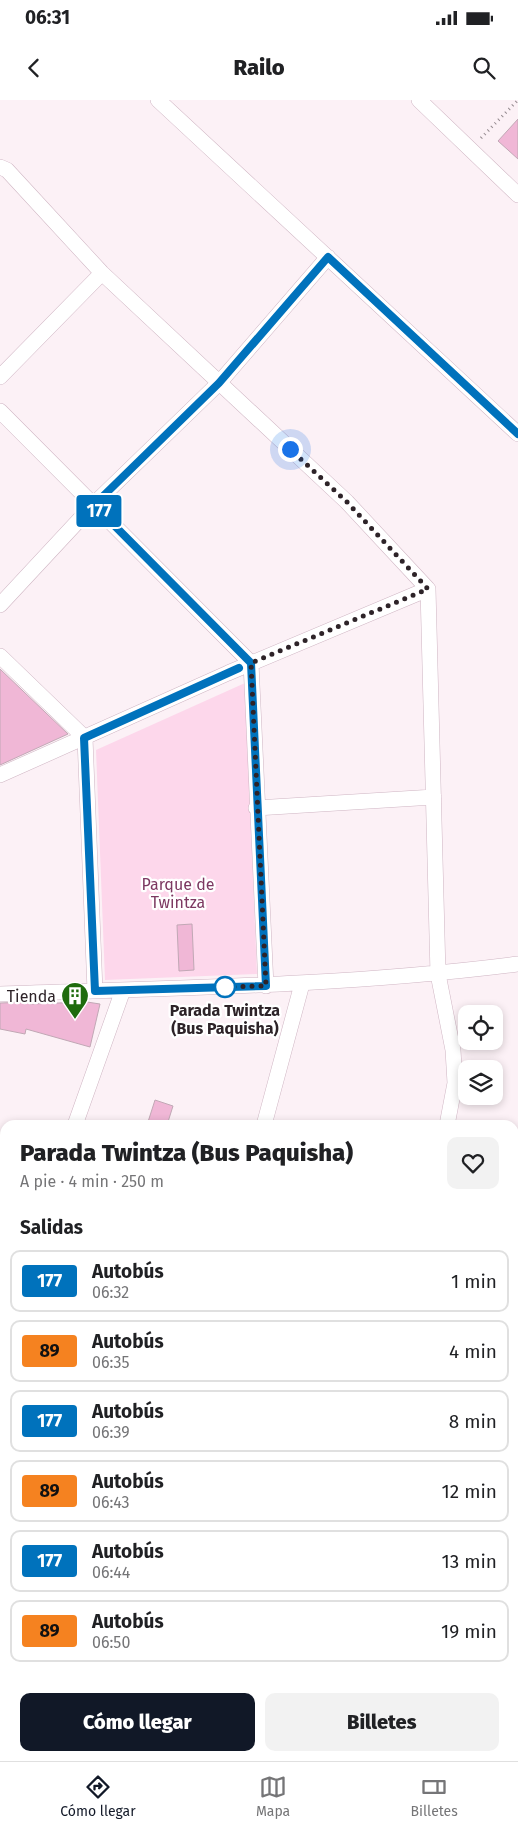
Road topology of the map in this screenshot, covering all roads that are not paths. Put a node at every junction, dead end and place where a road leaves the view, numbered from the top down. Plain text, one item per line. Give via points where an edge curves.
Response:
1 (158, 100) edge
2 (419, 100) edge
3 (0, 167) edge
4 (518, 195) edge
5 (328, 257) junction
6 (102, 273) junction
7 (0, 377) edge
8 (219, 383) junction
9 (0, 411) edge
10 (518, 434) edge
11 (94, 505) junction
12 (428, 589) junction
13 (0, 604) edge
14 (0, 656) edge
15 (251, 663) junction
16 (84, 738) junction
17 (0, 775) edge
18 (434, 796) junction
19 (256, 808) junction
20 (518, 964) edge
21 (438, 974) junction
22 (302, 984) junction
23 (266, 986) junction
24 (123, 990) junction
25 (95, 991) junction
26 (0, 994) edge
27 (77, 1120) edge
28 (265, 1120) edge
29 (448, 1120) edge

1 - 5 street
2 - 4 street
3 - 6 street via 7,170
5 - 8 street
5 - 10 street
6 - 7 street
6 - 8 street
8 - 11 street
8 - 12 street via 347,502
9 - 11 street
11 - 13 street
11 - 15 street
12 - 15 street
12 - 18 street
14 - 16 street
15 - 16 street
15 - 19 street
16 - 17 street
16 - 25 street
18 - 19 street
18 - 21 street
19 - 23 street
20 - 21 street
21 - 22 street
21 - 29 street via 454,1050 455,1083
22 - 23 street
22 - 28 street
23 - 24 street
24 - 25 street
24 - 27 street
25 - 26 street

